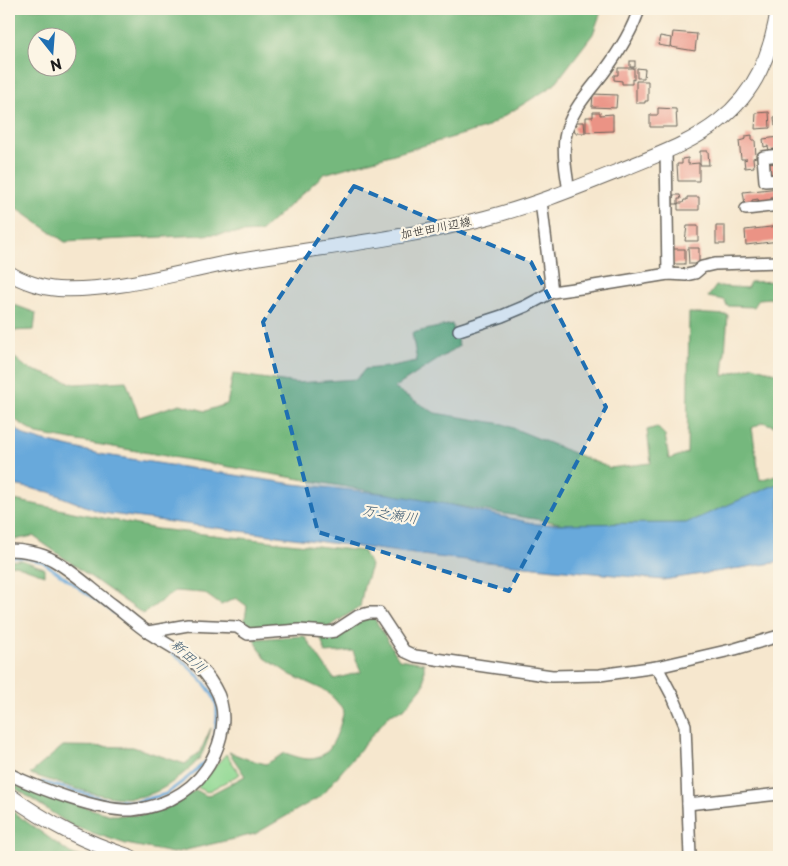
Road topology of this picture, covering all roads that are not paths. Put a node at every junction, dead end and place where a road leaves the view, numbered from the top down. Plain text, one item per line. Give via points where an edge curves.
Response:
1 (639, 9) edge
2 (778, 9) edge
3 (666, 150) junction
4 (779, 155) edge
5 (779, 180) edge
6 (569, 191) junction
7 (541, 201) junction
8 (779, 205) edge
9 (746, 209) dead end
10 (779, 262) edge
11 (9, 273) edge
12 (668, 274) junction
13 (552, 292) junction
14 (459, 330) dead end
15 (9, 550) edge
16 (148, 632) junction
17 (779, 636) edge
18 (657, 668) junction
19 (9, 774) edge
20 (9, 794) edge
21 (779, 794) edge
22 (688, 804) junction
23 (131, 857) edge
24 (690, 857) edge

1 - 6 street via 618,52 570,118 564,156
2 - 3 main road, 加世田川辺線 via 764,64 744,97 719,121
3 - 6 main road, 加世田川辺線
3 - 12 street
4 - 5 street via 763,157 764,181
6 - 7 main road, 加世田川辺線
7 - 11 main road, 加世田川辺線 via 485,218 428,230 115,285 57,289
7 - 13 street
8 - 9 street
10 - 12 street via 715,264 686,275
12 - 13 street
13 - 14 street via 502,316
15 - 16 street via 52,559
16 - 18 street via 188,625 237,627 248,634 299,630 328,632 358,616 379,613 404,651 415,656 552,676 600,675
16 - 19 street via 186,654 201,669 220,699 223,711 218,747 198,780 168,802 130,810 88,803
17 - 18 street
18 - 22 street via 685,725
20 - 23 main road via 74,836
21 - 22 street
22 - 24 street

